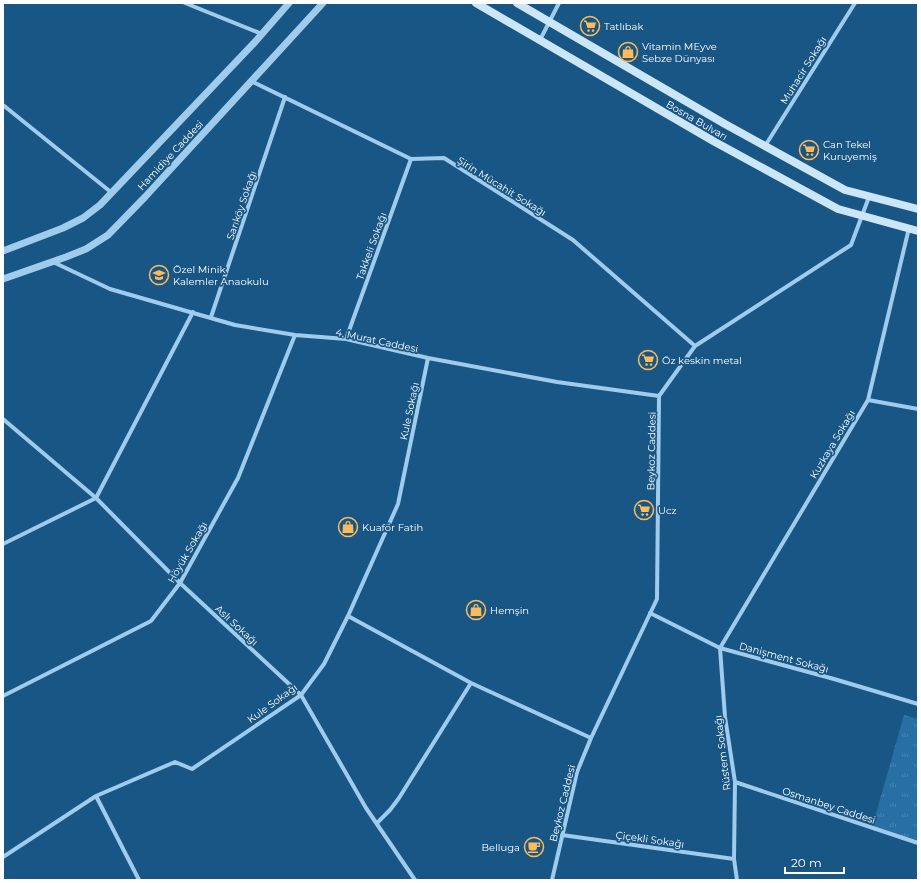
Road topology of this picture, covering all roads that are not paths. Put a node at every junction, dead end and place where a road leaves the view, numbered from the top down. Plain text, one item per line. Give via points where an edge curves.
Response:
1 (186, 3) edge
2 (289, 3) edge
3 (323, 3) edge
4 (476, 3) edge
5 (517, 3) edge
6 (559, 3) edge
7 (855, 3) edge
8 (549, 22) junction
9 (262, 34) junction
10 (540, 40) junction
11 (251, 81) junction
12 (286, 97) junction
13 (3, 105) edge
14 (765, 146) junction
15 (411, 159) junction
16 (112, 193) junction
17 (869, 196) junction
18 (918, 210) edge
19 (863, 216) junction
20 (909, 228) junction
21 (918, 231) edge
22 (3, 251) edge
23 (52, 262) junction
24 (4, 278) edge
25 (193, 312) junction
26 (211, 317) junction
27 (295, 335) junction
28 (346, 339) junction
29 (695, 346) junction
30 (428, 358) junction
31 (660, 396) junction
32 (868, 400) junction
33 (918, 409) edge
34 (3, 419) edge
35 (96, 498) junction
36 (3, 544) edge
37 (180, 583) junction
38 (650, 613) junction
39 (348, 616) junction
40 (720, 648) junction
41 (471, 683) junction
42 (301, 695) junction
43 (3, 696) edge
44 (918, 704) edge
45 (591, 738) junction
46 (735, 782) junction
47 (96, 796) junction
48 (377, 822) junction
49 (562, 835) junction
50 (918, 843) edge
51 (3, 857) edge
52 (734, 859) junction
53 (139, 880) edge
54 (415, 880) edge
55 (552, 880) edge
56 (737, 880) edge

1 - 9 street
2 - 9 street, Hamidiye Caddesi
3 - 11 street, Hamidiye Caddesi
4 - 10 main road, Bosna Bulvarı
5 - 8 main road, Bosna Bulvarı
6 - 8 street
7 - 14 street, Muhacir Sokağı
8 - 10 street
8 - 14 main road, Bosna Bulvarı
9 - 16 street, Hamidiye Caddesi
10 - 19 main road, Bosna Bulvarı via 838,210
11 - 12 street, Şirin Mücahit Sokağı
11 - 23 street, Hamidiye Caddesi via 108,235 86,249
12 - 15 street, Şirin Mücahit Sokağı
12 - 26 street, Sarıköy Sokağı
13 - 16 street
14 - 17 main road, Bosna Bulvarı via 846,190
15 - 28 street, Takkeli Sokağı
15 - 29 street, Şirin Mücahit Sokağı via 444,158 573,240
16 - 22 street, Hamidiye Caddesi via 83,218
17 - 18 main road, Bosna Bulvarı
17 - 19 street
19 - 20 main road, Bosna Bulvarı
19 - 29 street via 851,245
20 - 21 main road, Bosna Bulvarı
20 - 32 street, Kuzkaya Sokağı
23 - 24 street, Hamidiye Caddesi
23 - 25 street, 4. Murat Caddesi via 110,289
25 - 26 street, 4. Murat Caddesi
25 - 35 street
26 - 27 street, 4. Murat Caddesi via 235,325
27 - 28 street, 4. Murat Caddesi
27 - 37 street, Höyük Sokağı via 238,478
28 - 30 street, 4. Murat Caddesi
29 - 31 street
30 - 31 street, 4. Murat Caddesi via 557,382
30 - 39 street, Kule Sokağı via 398,504
31 - 38 street, Beykoz Caddesi via 656,599
32 - 33 street
32 - 40 street, Kuzkaya Sokağı
34 - 35 street, Aslı Sokağı
35 - 36 street
35 - 37 street, Aslı Sokağı
37 - 42 street, Aslı Sokağı
37 - 43 street, Höyük Sokağı via 151,621
38 - 40 street, Danişment Sokağı
38 - 45 street, Beykoz Caddesi
39 - 41 street
39 - 42 street, Kule Sokağı via 324,664
40 - 44 street, Danişment Sokağı
40 - 46 street, Rüstem Sokağı via 725,717
41 - 45 street
41 - 48 street via 399,798
42 - 47 street, Kule Sokağı via 192,769 175,762
42 - 48 street, Aslı Sokağı via 366,808
45 - 49 street, Beykoz Caddesi via 576,772
46 - 50 street, Osmanbey Caddesi
46 - 52 street, Rüstem Sokağı
47 - 51 street, Kule Sokağı
47 - 53 street
48 - 54 street, Aslı Sokağı
49 - 52 street, Çiçekli Sokağı
49 - 55 street, Beykoz Caddesi
52 - 56 street, Rüstem Sokağı

